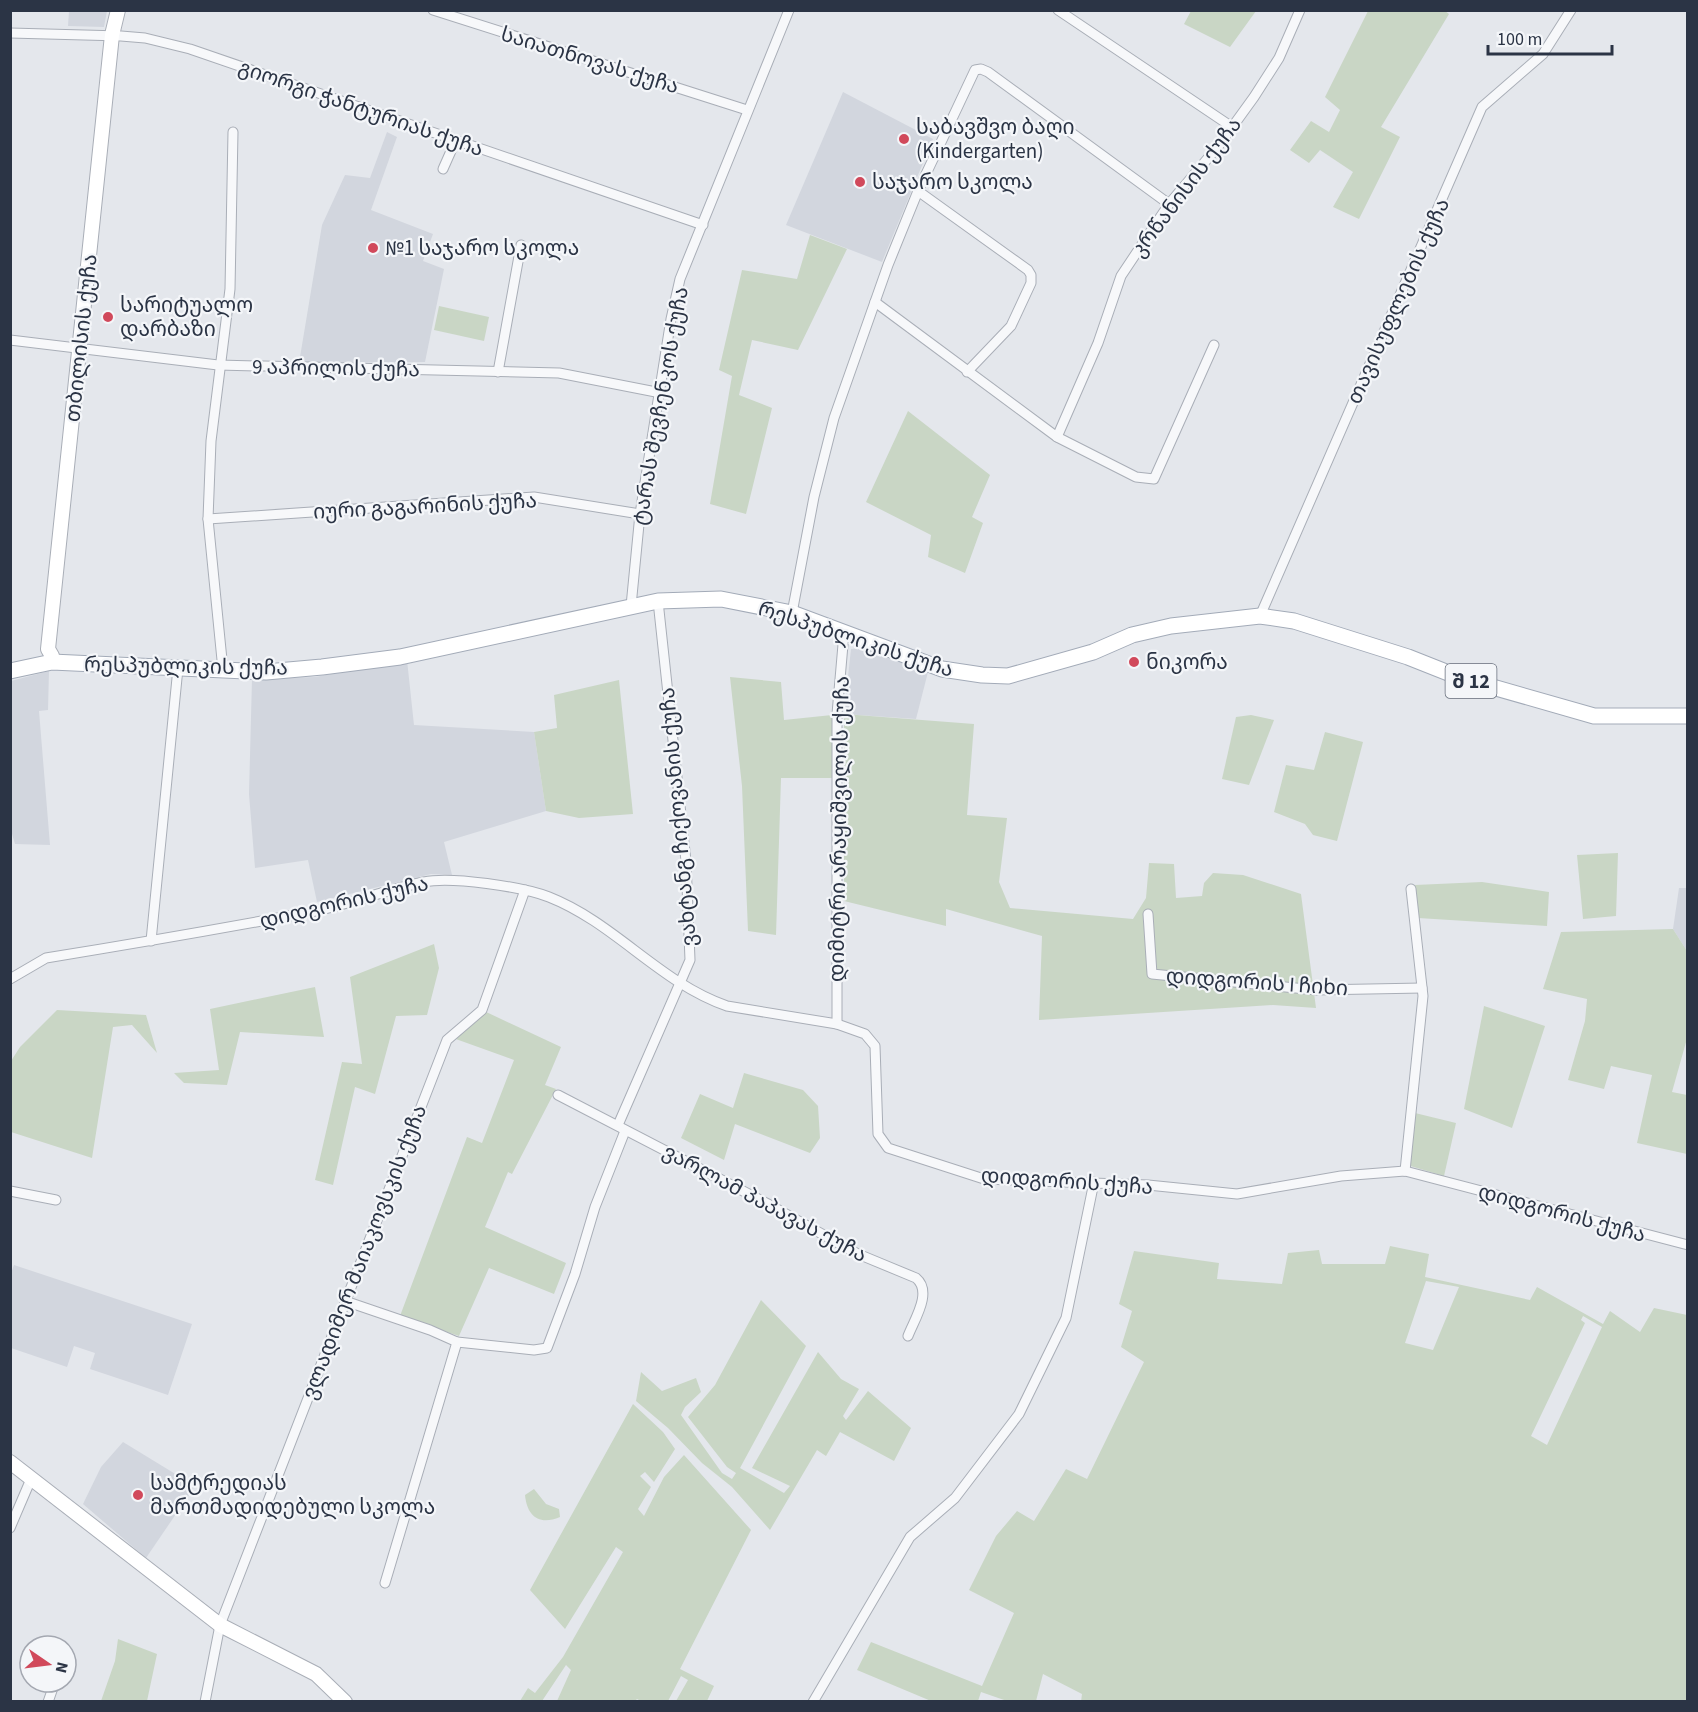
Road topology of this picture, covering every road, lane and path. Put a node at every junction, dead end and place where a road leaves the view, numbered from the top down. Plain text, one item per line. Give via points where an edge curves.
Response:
1 (433, 10) edge
2 (789, 10) edge
3 (1058, 10) edge
4 (1300, 10) edge
5 (1571, 10) edge
6 (117, 15) edge
7 (10, 33) edge
8 (116, 35) junction
9 (747, 110) junction
10 (1232, 127) junction
11 (233, 132) dead end
12 (455, 142) junction
13 (443, 169) dead end
14 (918, 192) junction
15 (1169, 204) junction
16 (703, 225) junction
17 (521, 245) dead end
18 (875, 302) junction
19 (10, 340) edge
20 (1214, 345) dead end
21 (84, 349) junction
22 (218, 366) junction
23 (498, 372) junction
24 (967, 372) junction
25 (661, 393) junction
26 (1057, 437) junction
27 (640, 514) junction
28 (208, 519) junction
29 (658, 601) junction
30 (631, 606) junction
31 (792, 613) junction
32 (1260, 616) junction
33 (844, 633) junction
34 (52, 659) junction
35 (178, 669) junction
36 (223, 670) junction
37 (10, 671) edge
38 (1688, 716) edge
39 (1411, 889) dead end
40 (525, 890) junction
41 (1148, 914) dead end
42 (151, 941) junction
43 (10, 979) edge
44 (681, 983) junction
45 (1422, 988) junction
46 (837, 1024) junction
47 (558, 1095) dead end
48 (621, 1128) junction
49 (1405, 1171) junction
50 (1094, 1182) junction
51 (10, 1191) edge
52 (56, 1200) dead end
53 (1688, 1245) edge
54 (345, 1301) junction
55 (908, 1336) dead end
56 (457, 1342) junction
57 (10, 1462) edge
58 (31, 1479) junction
59 (10, 1528) edge
60 (385, 1583) dead end
61 (220, 1625) junction
62 (206, 1701) edge
63 (345, 1701) edge
64 (813, 1701) edge

1 - 9 street, საიათნოვას ქუჩა
2 - 9 street, ტარას შევჩენკოს ქუჩა
3 - 10 street
4 - 10 street, კრწანისის ქუჩა via 1279,58
5 - 32 street, თავისუფლების ქუჩა via 1543,54 1482,107
6 - 8 street, თბილისის ქუჩა
7 - 8 street, გიორგი ჭანტურიას ქუჩა
8 - 12 street, გიორგი ჭანტურიას ქუჩა via 189,49
8 - 21 street, თბილისის ქუჩა
9 - 16 street, ტარას შევჩენკოს ქუჩა
10 - 15 street, კრწანისის ქუჩა
11 - 22 street via 230,289
12 - 13 street
12 - 16 street, გიორგი ჭანტურიას ქუჩა
14 - 15 street via 968,79 981,69
14 - 18 street
14 - 24 street via 1032,275 1011,326
15 - 26 street, კრწანისის ქუჩა via 1121,276 1098,343
16 - 25 street, ტარას შევჩენკოს ქუჩა via 680,279
17 - 23 street
18 - 24 street
18 - 31 street via 834,418
19 - 21 street, 9 აპრილის ქუჩა
20 - 26 street via 1154,479 1136,477
21 - 22 street, 9 აპრილის ქუჩა
21 - 34 street, თბილისის ქუჩა via 48,649
22 - 23 street, 9 აპრილის ქუჩა
22 - 28 street
23 - 25 street, 9 აპრილის ქუჩა via 560,373
24 - 26 street
25 - 27 street, ტარას შევჩენკოს ქუჩა
27 - 28 street, იური გაგარინის ქუჩა via 534,497
27 - 30 street, ტარას შევჩენკოს ქუჩა
28 - 36 street
29 - 30 main road, რესპუბლიკის ქუჩა
29 - 31 main road, რესპუბლიკის ქუჩა via 721,599
29 - 44 street, ვახტანგ ჩიქოვანის ქუჩა via 686,861 690,960
30 - 36 main road, რესპუბლიკის ქუჩა via 400,657 266,672
31 - 33 main road, რესპუბლიკის ქუჩა
32 - 33 main road, რესპუბლიკის ქუჩა via 1171,626 1132,635 1093,652 1008,676 942,669
32 - 38 main road, რესპუბლიკის ქუჩა / შ 12 via 1294,621 1461,678 1594,716
33 - 46 street, დიმიტრი არაყიშვილის ქუჩა via 837,714
34 - 35 main road, რესპუბლიკის ქუჩა
34 - 37 main road, რესპუბლიკის ქუჩა
35 - 36 main road, რესპუბლიკის ქუჩა
35 - 42 street
39 - 45 street
40 - 42 street, დიდგორის ქუჩა via 426,881 321,910
40 - 44 street, დიდგორის ქუჩა via 581,911
40 - 54 street, ვლადიმერ მაიაკოვსკის ქუჩა via 482,1010 447,1040
41 - 45 street, დიდგორის I ჩიხი via 1152,974 1316,990
42 - 43 street, დიდგორის ქუჩა via 46,958
44 - 46 street, დიდგორის ქუჩა via 727,1006
44 - 48 street, ვახტანგ ჩიქოვანის ქუჩა
45 - 49 street
46 - 50 street, დიდგორის ქუჩა via 865,1034 875,1046 878,1134 888,1148 984,1179
47 - 48 street, ვარლამ პაპავას ქუჩა
48 - 55 street, ვარლამ პაპავას ქუჩა via 858,1254 916,1278 924,1291
48 - 56 street, ვახტანგ ჩიქოვანის ქუჩა via 547,1348
49 - 50 street, დიდგორის ქუჩა via 1341,1176 1237,1194
49 - 53 street, დიდგორის ქუჩა
50 - 64 street via 1066,1318 1019,1414 955,1498 910,1537
51 - 52 street
54 - 56 street
54 - 61 street, ვლადიმერ მაიაკოვსკის ქუჩა
56 - 60 street
57 - 58 street
58 - 59 street
58 - 61 street
61 - 62 street, ვლადიმერ მაიაკოვსკის ქუჩა
61 - 63 street via 316,1674

